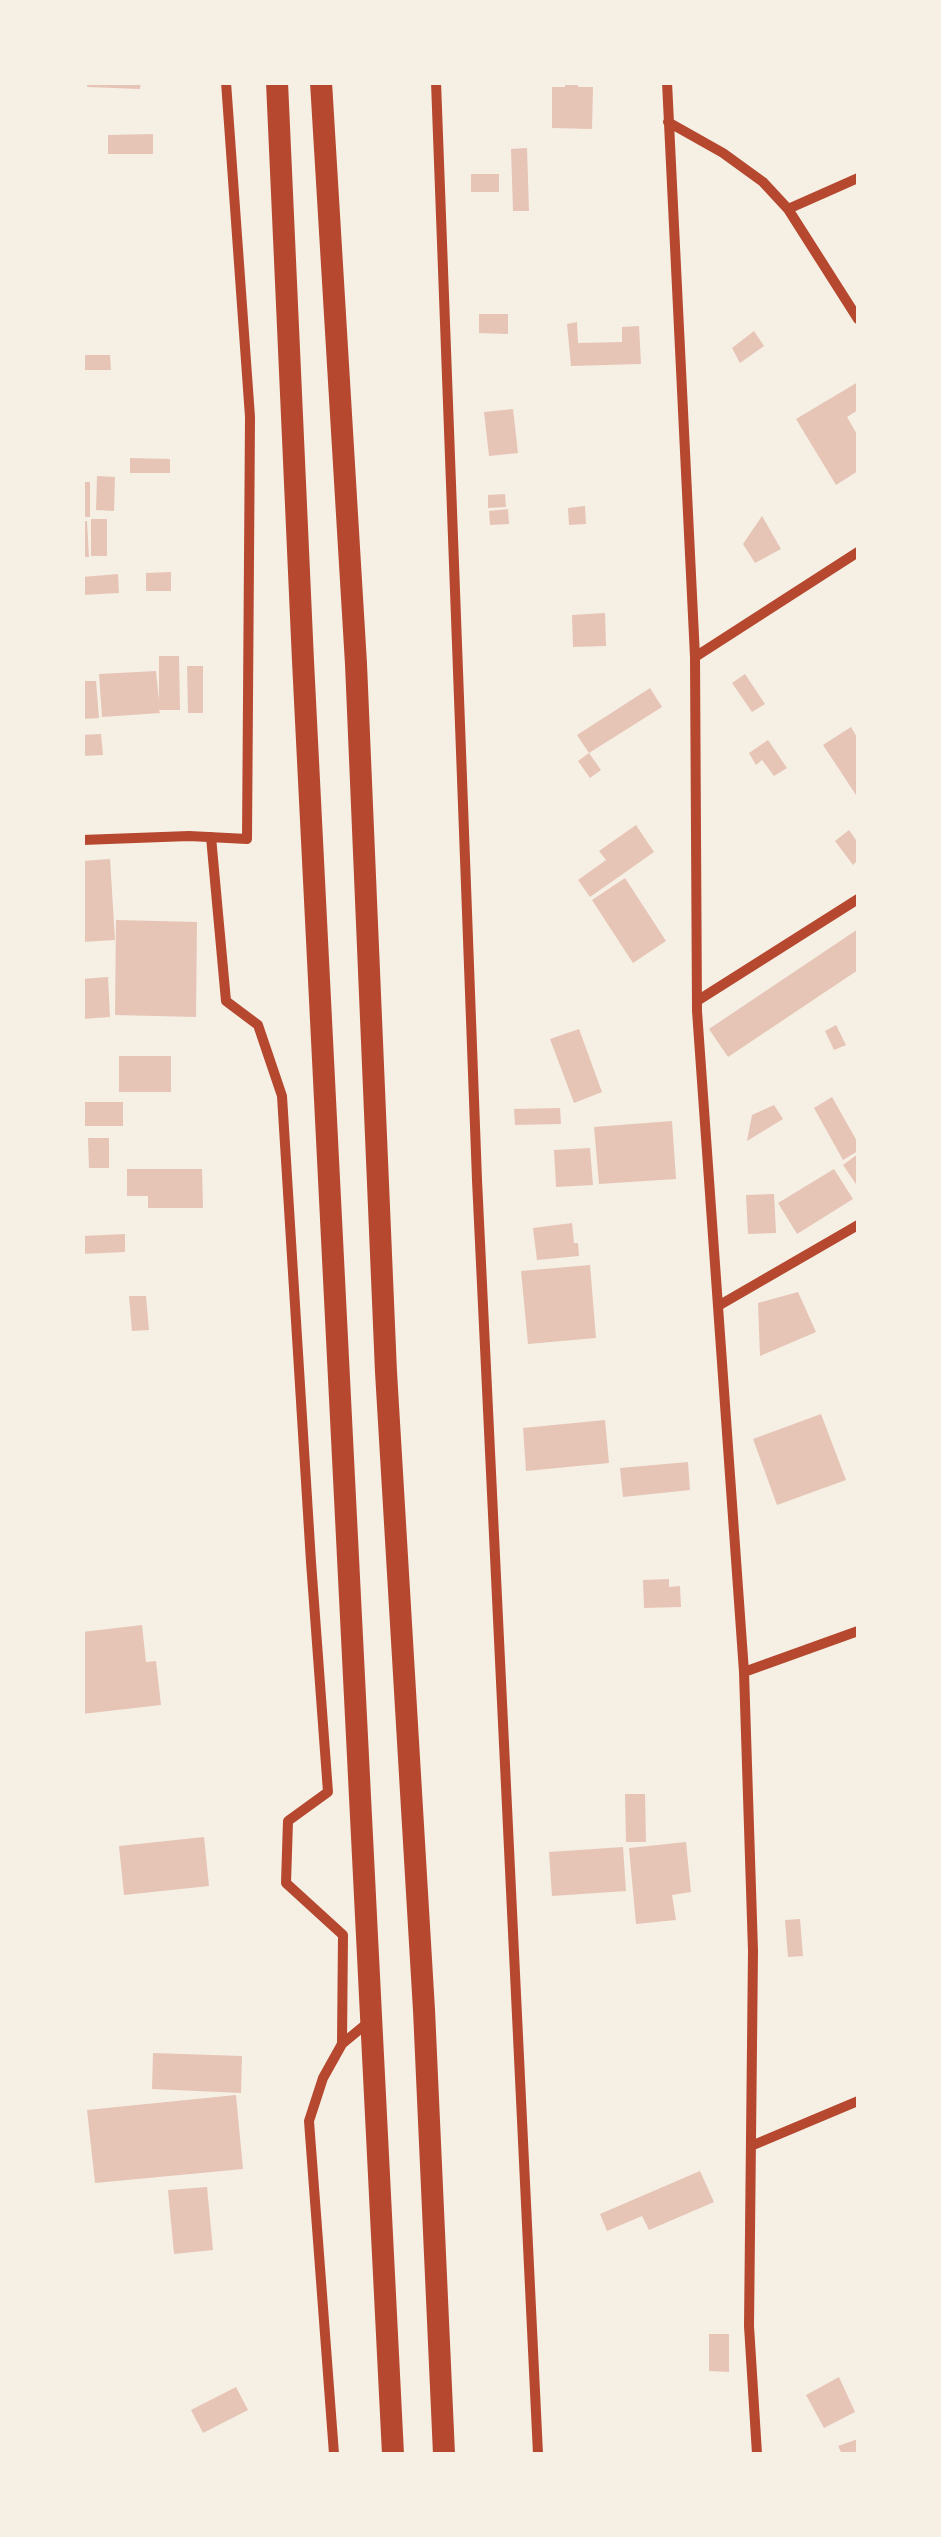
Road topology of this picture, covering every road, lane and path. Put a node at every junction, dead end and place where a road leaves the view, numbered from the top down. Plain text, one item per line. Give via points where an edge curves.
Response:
1 (226, 82) edge
2 (277, 82) edge
3 (321, 82) edge
4 (436, 82) edge
5 (667, 82) edge
6 (668, 122) junction
7 (858, 178) edge
8 (788, 208) junction
9 (858, 319) edge
10 (858, 552) edge
11 (695, 657) junction
12 (211, 837) junction
13 (82, 840) edge
14 (858, 899) edge
15 (697, 1001) junction
16 (858, 1225) edge
17 (718, 1306) junction
18 (858, 1630) edge
19 (744, 1672) junction
20 (372, 2020) junction
21 (342, 2044) junction
22 (858, 2101) edge
23 (751, 2146) junction
24 (334, 2454) edge
25 (393, 2454) edge
26 (444, 2454) edge
27 (538, 2454) edge
28 (757, 2454) edge

1 - 12 street via 250,417 247,839
2 - 20 main road
3 - 26 main road
4 - 27 street via 478,1180
5 - 6 street
6 - 8 street via 723,153
6 - 11 street
7 - 8 street
8 - 9 street
10 - 11 street
11 - 15 street
12 - 13 street
12 - 21 street via 226,1001 258,1026 282,1096 328,1792 288,1821 286,1883 343,1935
14 - 15 street
15 - 17 street
16 - 17 street
17 - 19 street
18 - 19 street
19 - 23 street
20 - 21 street
20 - 25 main road
21 - 24 street via 309,2121
22 - 23 street
23 - 28 street via 749,2326

